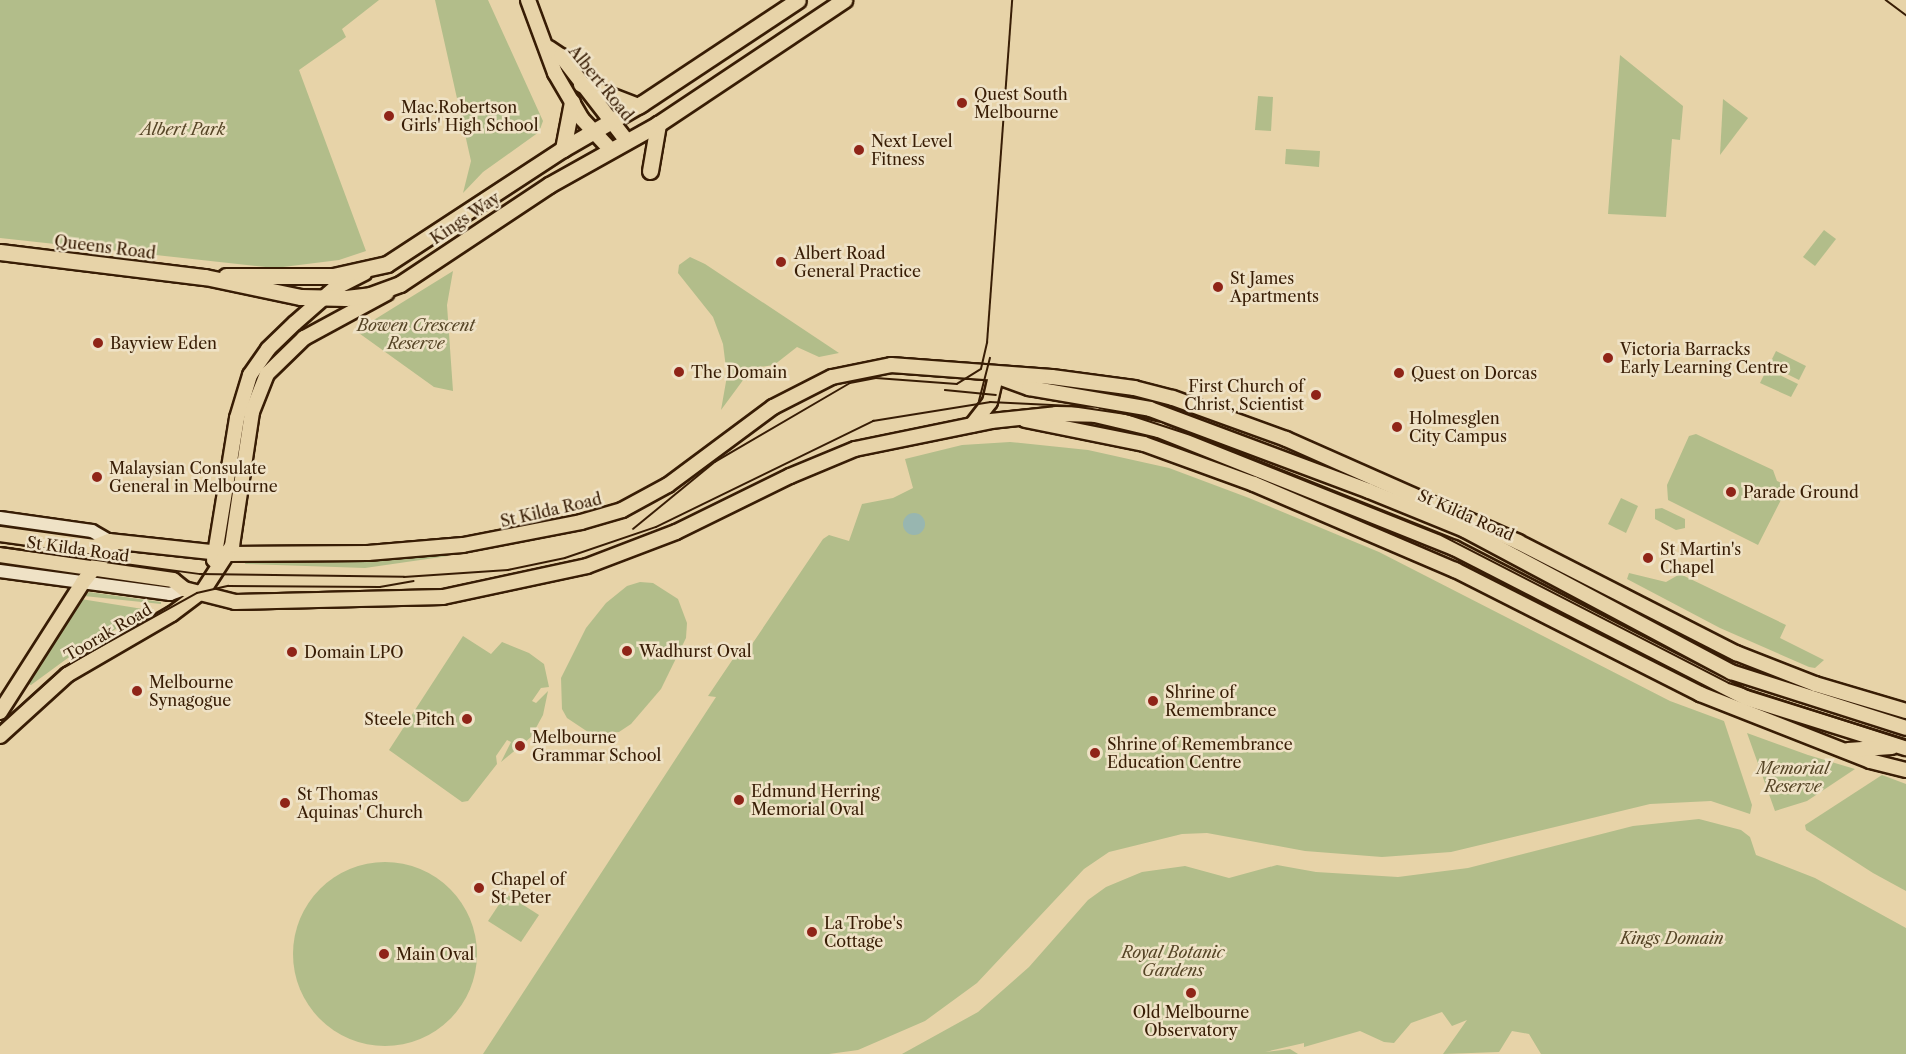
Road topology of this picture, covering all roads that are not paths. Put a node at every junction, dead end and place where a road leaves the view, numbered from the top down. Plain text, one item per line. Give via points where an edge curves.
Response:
1 (528, 0) edge
2 (798, 0) edge
3 (844, 0) edge
4 (549, 48) junction
5 (581, 84) junction
6 (572, 102) junction
7 (639, 105) junction
8 (610, 122) junction
9 (656, 125) junction
10 (593, 131) junction
11 (627, 141) junction
12 (563, 149) junction
13 (611, 150) junction
14 (650, 171) dead end
15 (0, 252) edge
16 (372, 270) junction
17 (205, 277) junction
18 (400, 284) junction
19 (322, 299) junction
20 (996, 376) junction
21 (1025, 420) junction
22 (972, 425) junction
23 (1354, 467) junction
24 (1352, 485) junction
25 (1347, 505) junction
26 (0, 518) edge
27 (1341, 519) junction
28 (0, 534) edge
29 (112, 541) junction
30 (223, 554) junction
31 (0, 555) edge
32 (94, 568) junction
33 (0, 571) edge
34 (83, 582) junction
35 (184, 589) junction
36 (200, 594) junction
37 (1750, 680) junction
38 (1746, 698) junction
39 (1740, 711) junction
40 (1906, 711) edge
41 (0, 712) edge
42 (1906, 728) edge
43 (0, 736) edge
44 (1905, 748) edge
45 (1846, 750) junction
46 (1906, 770) edge

1 - 4 main road, Albert Road
2 - 7 highway, Kings Way
3 - 9 highway, Kings Way
4 - 5 main road, Albert Road
4 - 6 main road, Albert Road via 555,73
5 - 7 highway
5 - 8 main road, Albert Road
6 - 10 main road, Albert Road
6 - 12 highway
7 - 8 highway, Kings Way
7 - 9 highway
8 - 10 highway, Kings Way
8 - 11 main road, Albert Road
9 - 11 highway, Kings Way
9 - 14 highway
10 - 12 highway, Kings Way
10 - 13 main road, Albert Road
11 - 13 highway, Kings Way
12 - 16 highway, Kings Way via 408,253
13 - 18 highway, Kings Way via 549,185
15 - 17 highway, Queens Road
16 - 17 highway, Queens Road via 319,277
16 - 19 main road, Kings Way
17 - 19 highway, Queens Road
18 - 19 highway, Queens Road via 364,296
18 - 30 main road, Kings Way via 304,338 267,374 252,412
19 - 30 main road, Kings Way via 273,343 245,387
20 - 22 main road via 990,402
20 - 23 main road, St Kilda Road via 1052,377 1157,394
20 - 24 main road, St Kilda Road via 1029,388 1150,409
20 - 30 main road, St Kilda Road via 891,365 832,377 773,407 668,485 622,510 581,522 482,542 404,551
21 - 22 main road, St Kilda Road
21 - 25 main road, St Kilda Road via 1076,413 1159,430
21 - 27 main road, St Kilda Road via 1153,447
22 - 36 main road, St Kilda Road via 855,449 676,532 587,566 532,580 413,599 259,603
23 - 24 main road
23 - 40 main road, St Kilda Road via 1528,547 1736,653 1815,684
24 - 25 main road
24 - 37 main road, St Kilda Road via 1465,530
25 - 27 main road
25 - 38 main road, St Kilda Road via 1454,548
26 - 29 main road, St Kilda Road via 100,532
27 - 39 main road, St Kilda Road via 1455,570 1669,680
28 - 29 main road, St Kilda Road via 94,547
29 - 30 main road, St Kilda Road
29 - 32 main road, Toorak Road
30 - 36 main road
31 - 32 main road, St Kilda Road
32 - 34 main road, Toorak Road
32 - 35 main road, St Kilda Road via 173,580
33 - 34 main road, St Kilda Road
34 - 35 main road, St Kilda Road via 170,594
34 - 41 main road, Toorak Road
35 - 36 main road, St Kilda Road
36 - 43 main road, Toorak Road via 67,675
37 - 38 main road
37 - 42 main road, St Kilda Road
38 - 39 main road
38 - 44 main road, St Kilda Road
39 - 45 main road, St Kilda Road
44 - 45 main road
45 - 46 main road, St Kilda Road

